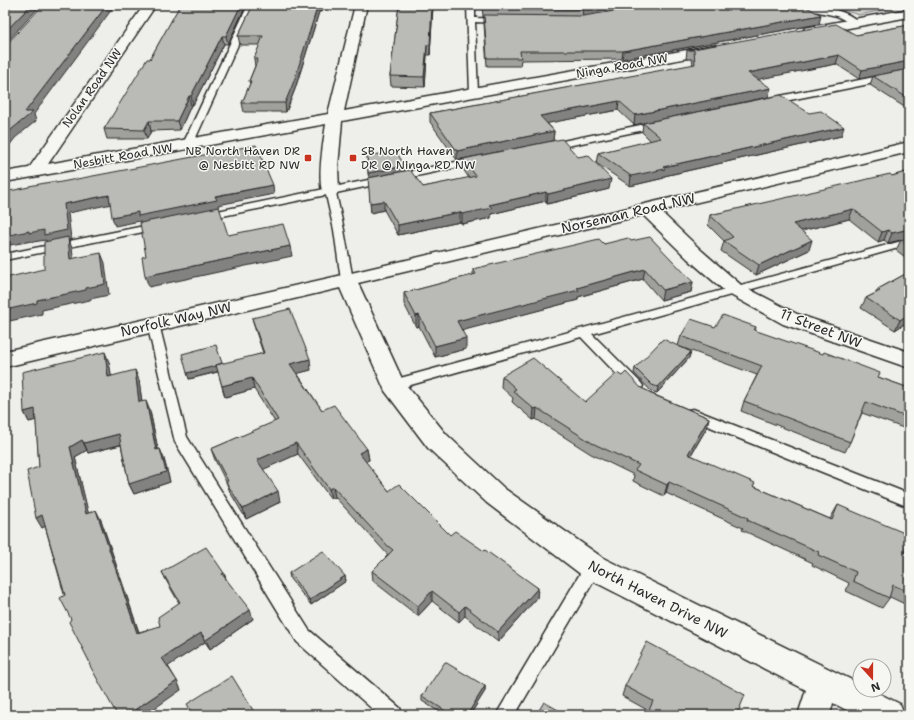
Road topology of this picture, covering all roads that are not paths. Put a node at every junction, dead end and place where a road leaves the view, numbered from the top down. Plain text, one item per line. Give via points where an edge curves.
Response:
1 (150, 5) edge
2 (252, 5) edge
3 (361, 5) edge
4 (471, 5) edge
5 (799, 5) edge
6 (907, 15) edge
7 (472, 20) junction
8 (511, 21) edge
9 (856, 23) junction
10 (794, 34) edge
11 (731, 46) edge
12 (909, 73) edge
13 (474, 93) junction
14 (760, 103) edge
15 (335, 118) junction
16 (666, 122) edge
17 (188, 144) junction
18 (909, 147) edge
19 (541, 148) edge
20 (486, 159) edge
21 (35, 171) junction
22 (5, 177) edge
23 (330, 191) junction
24 (648, 209) junction
25 (189, 219) edge
26 (166, 224) edge
27 (909, 242) edge
28 (5, 256) edge
29 (347, 280) junction
30 (734, 289) junction
31 (153, 324) junction
32 (583, 332) junction
33 (5, 359) edge
34 (909, 360) edge
35 (393, 385) junction
36 (645, 395) edge
37 (681, 409) edge
38 (909, 501) edge
39 (593, 567) junction
40 (824, 683) junction
41 (393, 715) edge
42 (505, 715) edge
43 (814, 715) edge
44 (889, 715) edge

1 - 21 street, Nolan Road NW
2 - 17 lane
3 - 15 street, North Haven Drive NW
4 - 7 lane
5 - 9 lane via 840,14
6 - 9 street
7 - 8 lane
7 - 13 lane
9 - 10 street
11 - 13 street, Ninga Road NW
12 - 14 lane
13 - 15 street, Ninga Road NW
15 - 17 street, Nesbitt Road NW
15 - 23 street, North Haven Drive NW via 330,148
16 - 19 lane
17 - 21 street, Nesbitt Road NW
18 - 24 street, Norseman Road NW
20 - 23 lane
21 - 22 street, Nesbitt Road NW
23 - 25 lane
23 - 29 lane, North Haven Drive NW
24 - 29 street, Norseman Road NW
24 - 30 street, 11 Street NW
26 - 28 lane
27 - 30 lane
29 - 31 street, Norfolk Way NW
29 - 35 street, North Haven Drive NW
30 - 32 lane
30 - 34 street, 11 Street NW via 790,319
31 - 33 street, Norfolk Way NW
31 - 41 lane via 180,438 303,636
32 - 35 lane
32 - 36 lane
35 - 39 street, North Haven Drive NW via 437,441 496,496
37 - 38 lane
39 - 40 street, North Haven Drive NW
39 - 42 lane
40 - 43 street
40 - 44 street, North Haven Drive NW

